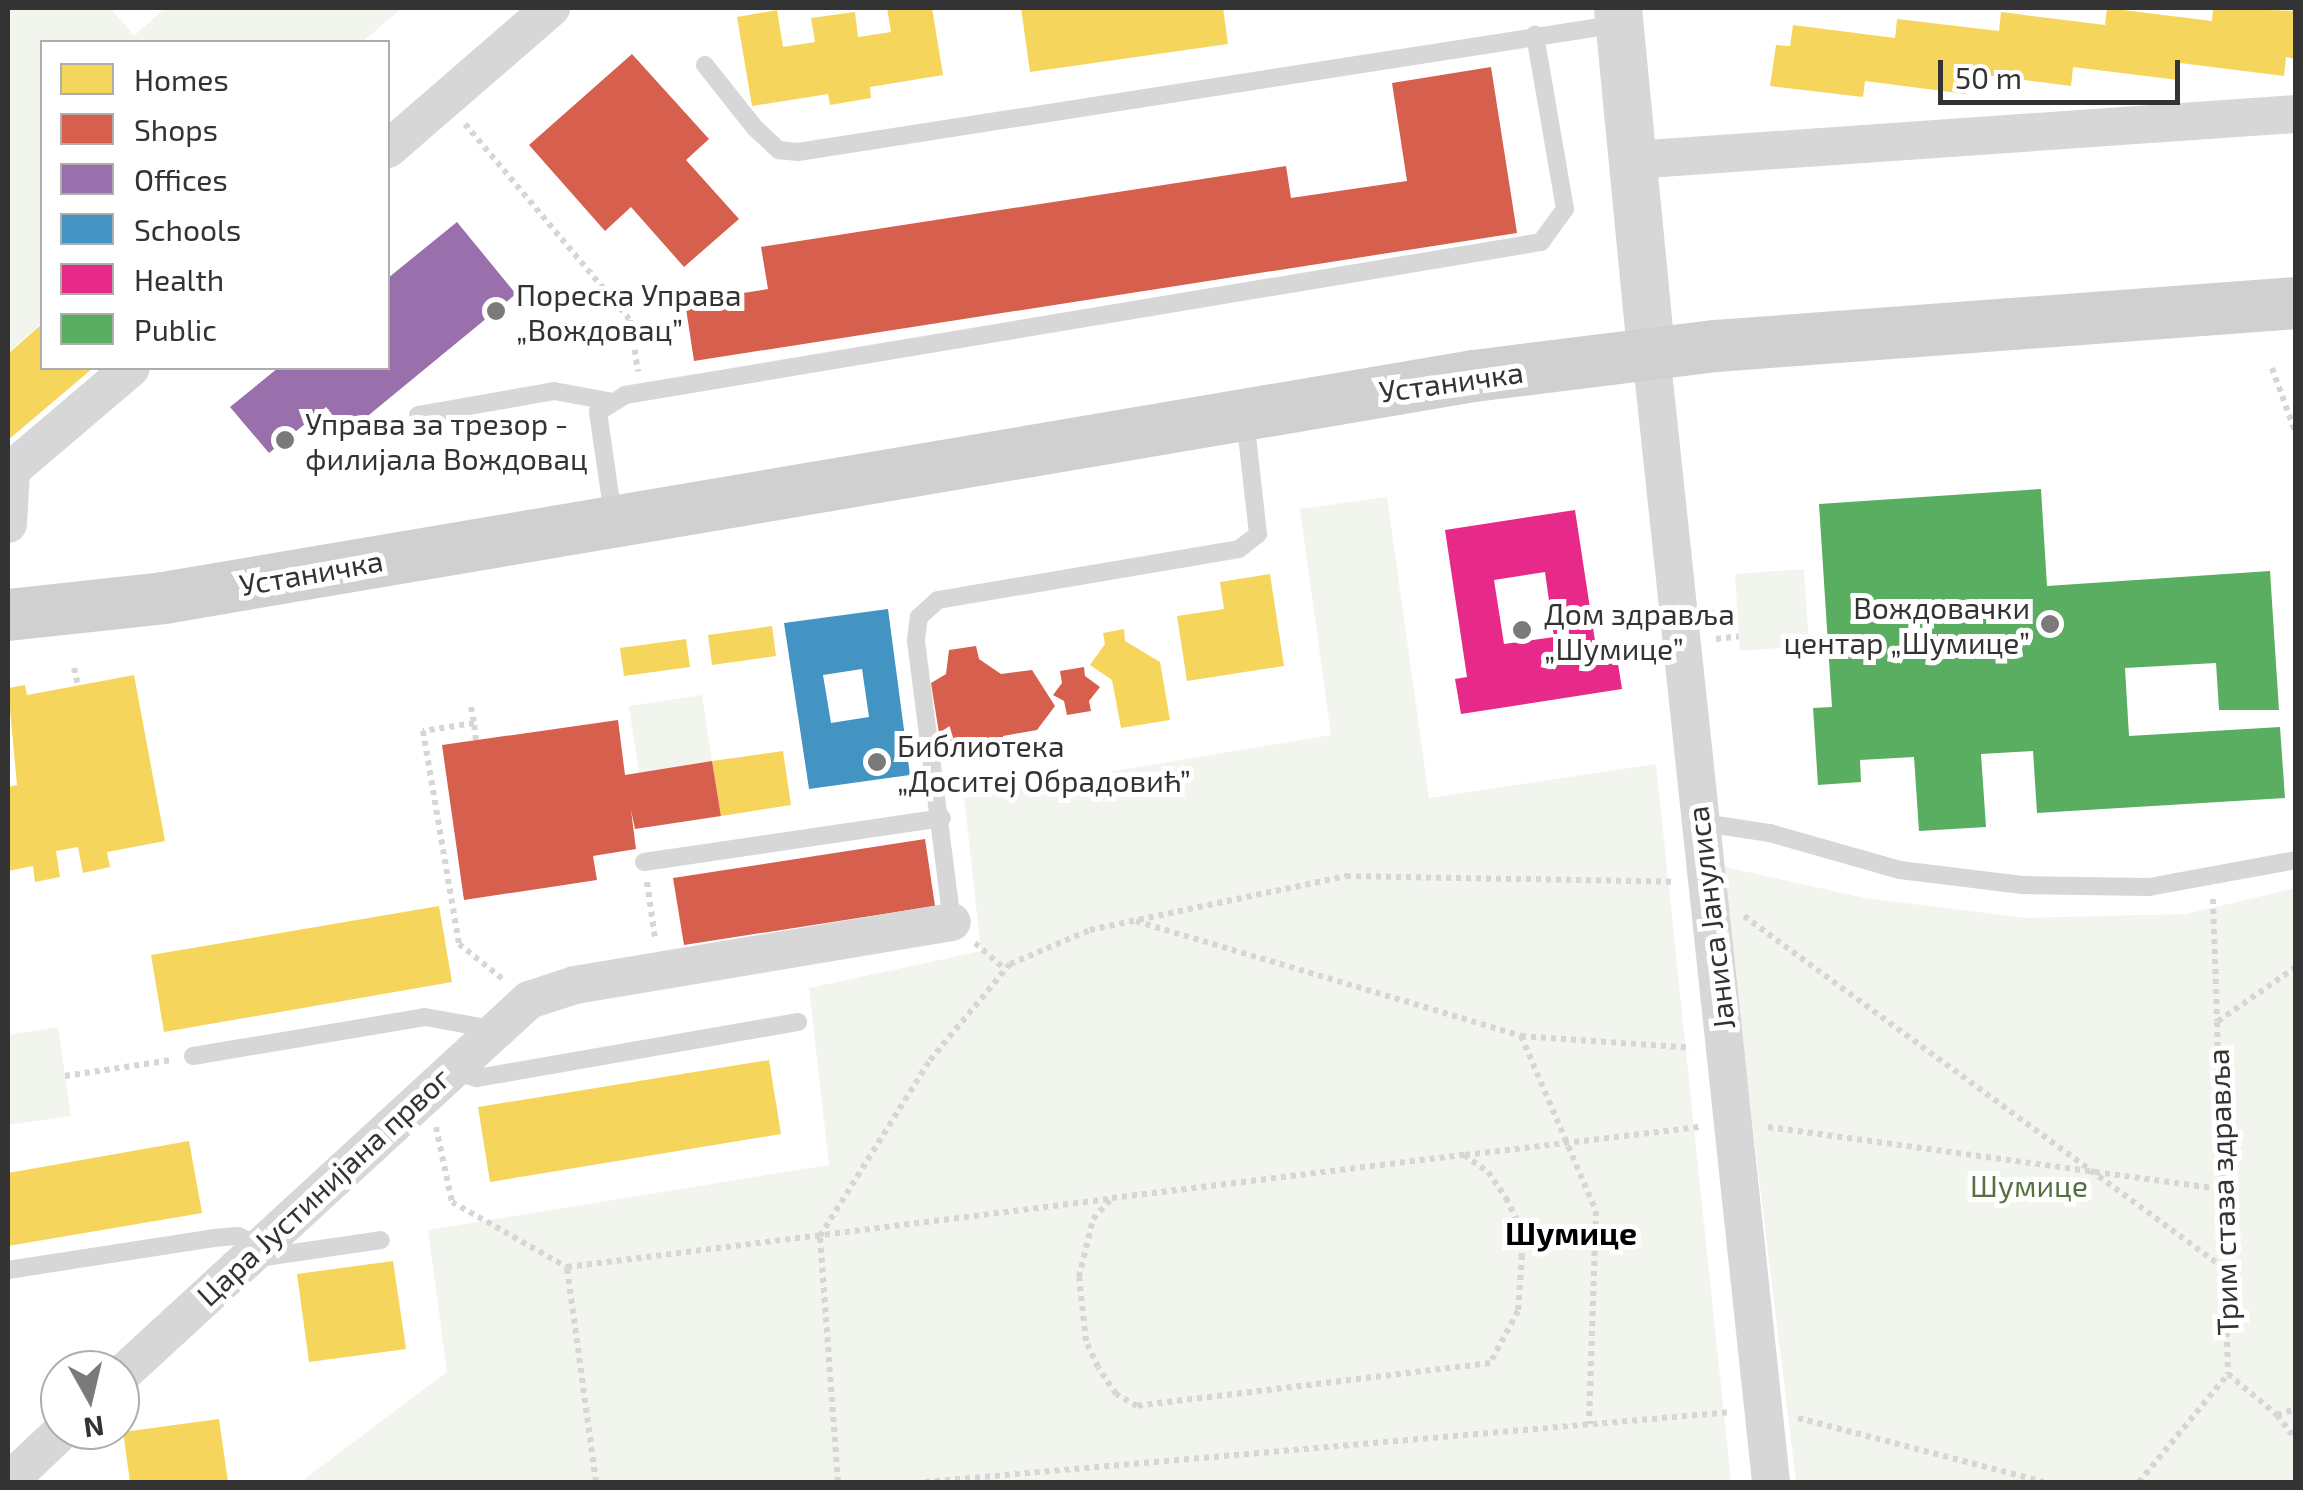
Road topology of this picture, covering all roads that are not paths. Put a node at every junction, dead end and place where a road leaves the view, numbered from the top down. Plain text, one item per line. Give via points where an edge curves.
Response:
1 (552, 8) edge
2 (1619, 16) edge
3 (1535, 35) junction
4 (705, 65) dead end
5 (2296, 114) edge
6 (390, 147) edge
7 (1632, 160) junction
8 (2296, 303) edge
9 (1650, 353) junction
10 (129, 370) edge
11 (608, 402) junction
12 (418, 414) dead end
13 (1245, 414) junction
14 (9, 470) edge
15 (614, 519) junction
16 (8, 524) edge
17 (8, 615) edge
18 (942, 818) junction
19 (1698, 822) junction
20 (2296, 860) edge
21 (644, 862) road end
22 (952, 922) joint
23 (798, 1022) dead end
24 (492, 1029) junction
25 (192, 1056) road end
26 (447, 1069) junction
27 (381, 1240) dead end
28 (250, 1253) junction
29 (8, 1270) edge
30 (140, 1357) edge
31 (42, 1450) edge
32 (8, 1482) edge
33 (1771, 1482) edge

1 - 6 street
2 - 3 lane
2 - 7 street
3 - 4 lane via 798,152 779,150 755,128
3 - 11 lane via 1565,209 1541,242
5 - 7 street
7 - 9 street
8 - 9 main road, Устаничка
9 - 13 main road, Устаничка
9 - 19 street, Јаниса Јанулиса
10 - 14 street
11 - 12 lane via 554,390
11 - 15 lane via 598,412
13 - 15 main road, Устаничка
13 - 18 lane via 1258,534 1238,549 938,600 919,616 916,640
14 - 16 street
15 - 17 main road, Устаничка via 164,598
18 - 21 lane
18 - 22 lane
19 - 20 lane via 1751,829 1900,870 2022,885 2149,887
19 - 33 street, Јаниса Јанулиса
22 - 24 street, Цара Јустинијана првог via 660,970 529,1000
23 - 26 lane via 477,1078
24 - 25 lane via 425,1016
24 - 26 street, Цара Јустинијана првог
26 - 28 street, Цара Јустинијана првог
27 - 28 lane
28 - 29 lane via 238,1236
28 - 30 street, Цара Јустинијана првог
31 - 32 street

